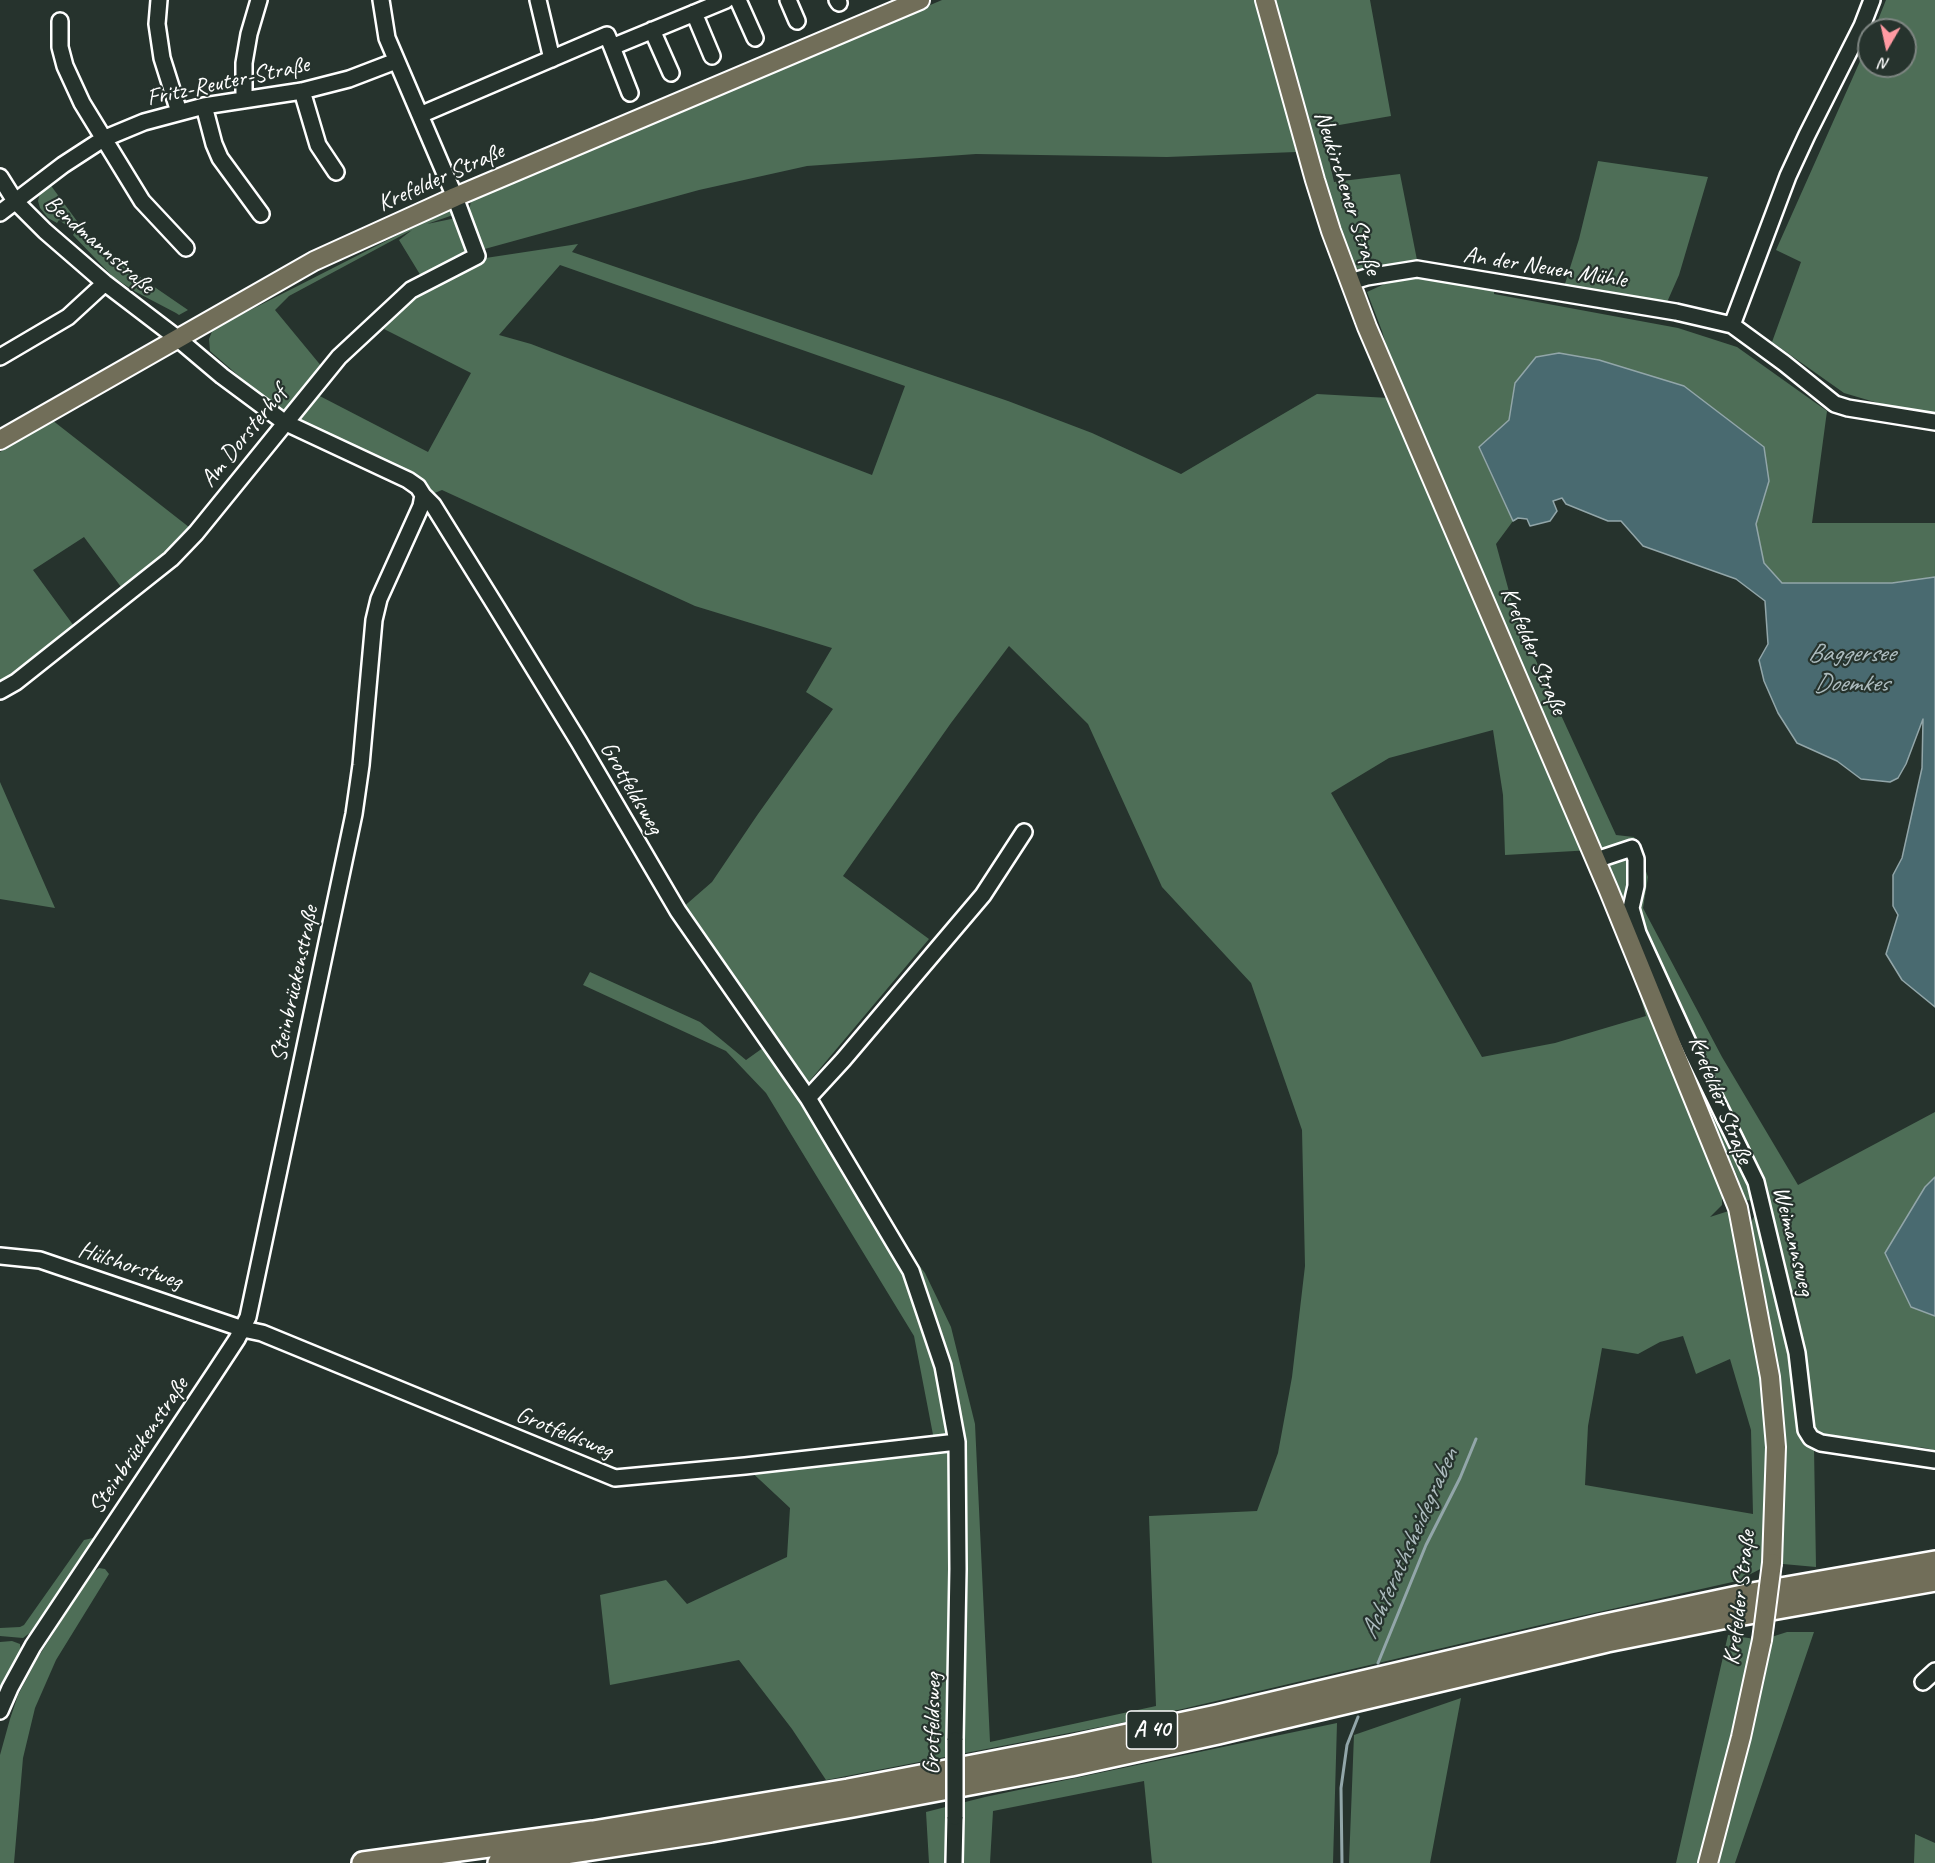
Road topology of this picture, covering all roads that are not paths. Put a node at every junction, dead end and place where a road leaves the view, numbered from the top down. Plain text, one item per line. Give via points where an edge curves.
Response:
1 (159, 0) edge
2 (259, 0) edge
3 (381, 0) edge
4 (538, 0) edge
5 (738, 0) edge
6 (788, 0) edge
7 (920, 0) edge
8 (1265, 0) edge
9 (1872, 0) edge
10 (717, 2) edge
11 (694, 13) junction
12 (60, 21) dead end
13 (797, 21) dead end
14 (652, 30) junction
15 (755, 38) dead end
16 (612, 47) junction
17 (712, 56) dead end
18 (552, 59) junction
19 (396, 60) junction
20 (670, 73) dead end
21 (302, 91) junction
22 (630, 93) dead end
23 (244, 100) junction
24 (204, 106) junction
25 (179, 112) junction
26 (420, 115) junction
27 (103, 139) junction
28 (336, 172) dead end
29 (0, 177) edge
30 (455, 197) junction
31 (15, 201) junction
32 (0, 213) edge
33 (261, 214) dead end
34 (186, 248) dead end
35 (1350, 282) junction
36 (105, 283) junction
37 (1731, 326) junction
38 (177, 338) junction
39 (0, 357) edge
40 (1397, 397) joint
41 (284, 422) junction
42 (1935, 422) edge
43 (0, 440) edge
44 (423, 495) junction
45 (0, 692) edge
46 (1024, 832) dead end
47 (1596, 860) junction
48 (808, 1098) junction
49 (0, 1257) edge
50 (243, 1329) junction
51 (957, 1442) junction
52 (1935, 1460) edge
53 (1935, 1562) edge
54 (1935, 1581) edge
55 (1935, 1671) edge
56 (1923, 1682) dead end
57 (0, 1711) edge
58 (363, 1863) edge
59 (499, 1863) edge
60 (954, 1863) edge
61 (1707, 1863) edge

1 - 25 street via 157,24 162,58
2 - 23 street via 244,63
3 - 19 street via 387,38
4 - 18 street
5 - 15 street
6 - 13 street
7 - 30 main road, Krefelder Straße
8 - 35 main road, Neukirchener Straße via 1315,180
9 - 37 street via 1788,176
10 - 11 street
11 - 14 street
11 - 17 street
12 - 27 street via 65,66
14 - 16 street
14 - 20 street
16 - 18 street via 607,35
16 - 22 street
18 - 26 street
19 - 21 street, Fritz-Reuter-Straße via 349,79
19 - 26 street
21 - 23 street, Fritz-Reuter-Straße
21 - 28 street via 318,145
23 - 24 street, Fritz-Reuter-Straße
24 - 25 street, Fritz-Reuter-Straße
24 - 33 street via 220,158
25 - 27 street, Fritz-Reuter-Straße
26 - 30 street
27 - 31 street, Fritz-Reuter-Straße
27 - 34 street via 142,201
29 - 31 street, Bendmannstraße
30 - 38 main road, Krefelder Straße via 314,261
30 - 41 street, Am Dorsterhof via 477,256 411,290 339,357
31 - 32 street, Fritz-Reuter-Straße
31 - 36 street, Bendmannstraße
35 - 37 street, An der Neuen Mühle via 1417,269 1664,309
35 - 40 main road, Neukirchener Straße
36 - 38 street, Bendmannstraße
36 - 39 street via 68,317
37 - 42 street, An der Neuen Mühle via 1835,404
38 - 41 street
38 - 43 main road, Krefelder Straße
40 - 47 main road, Krefelder Straße
41 - 44 street via 408,480
41 - 45 street, Am Dorsterhof via 171,560
44 - 48 street, Grotfeldsweg via 497,608 678,911
44 - 50 street, Steinbrückenstraße via 379,599 374,620 354,814
46 - 48 street via 983,895
47 - 52 street, Weimannsweg via 1632,848 1636,886 1631,908 1638,933 1756,1182 1797,1353 1806,1430 1821,1443
47 - 61 main road, Krefelder Straße, bridge via 1738,1208 1770,1377 1776,1447 1772,1563 1762,1640 1741,1737
48 - 51 street, Grotfeldsweg via 911,1271 943,1366
49 - 50 street, Hülshorstweg via 40,1260
50 - 51 street, Grotfeldsweg via 262,1333 615,1478
50 - 57 street, Steinbrückenstraße via 33,1646
51 - 60 street, Grotfeldsweg, bridge
53 - 58 highway, A 40 via 1752,1594 1217,1716 848,1790 593,1832
54 - 59 highway, A 40 via 1607,1641 1071,1765 722,1829
55 - 56 street

